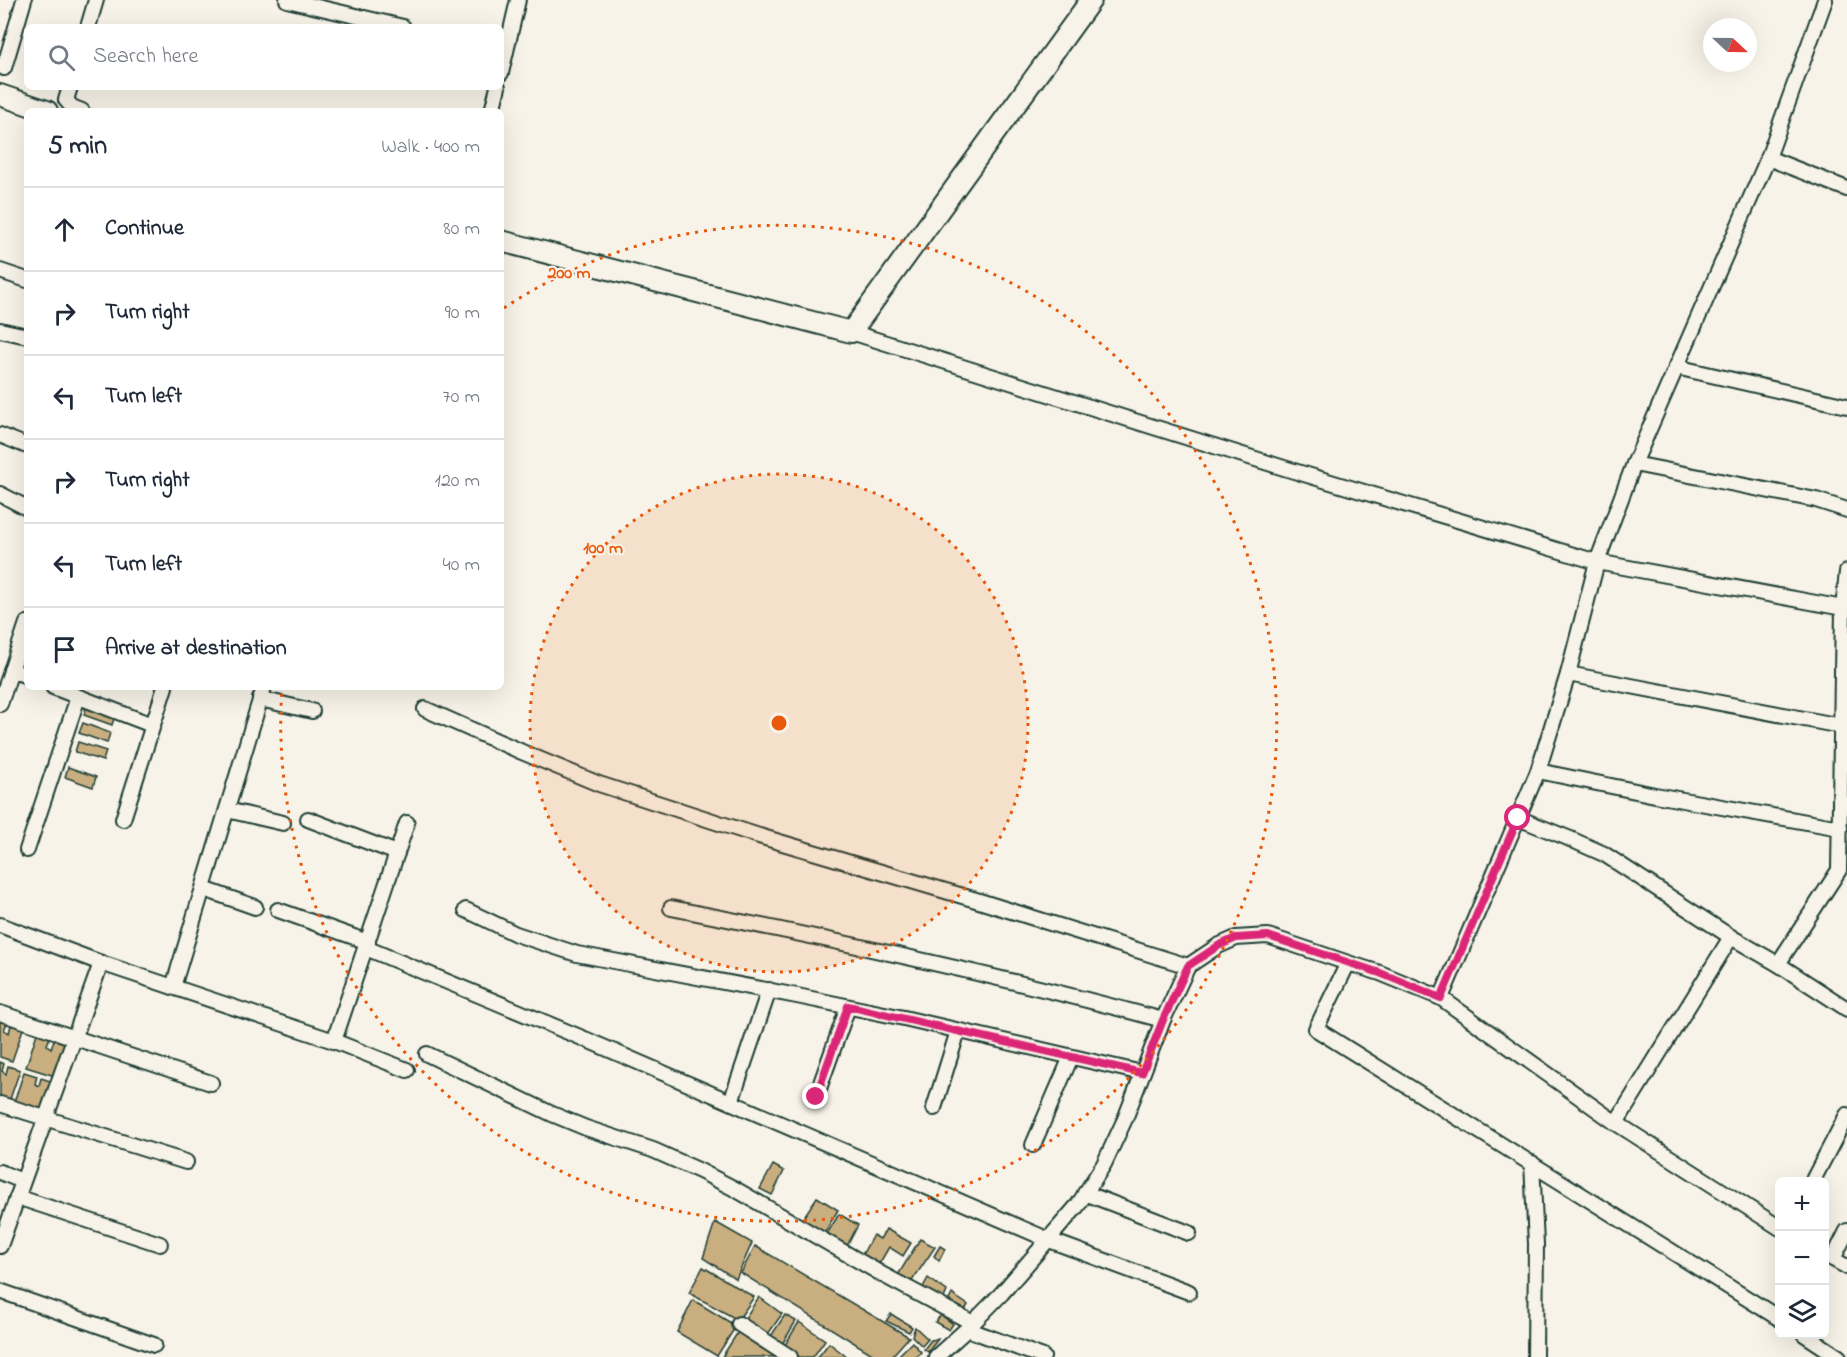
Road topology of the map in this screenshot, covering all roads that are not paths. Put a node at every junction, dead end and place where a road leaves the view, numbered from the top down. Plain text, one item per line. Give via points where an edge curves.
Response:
1 (24, 0) edge
2 (96, 0) edge
3 (287, 0) edge
4 (518, 0) edge
5 (1090, 0) edge
6 (1826, 0) edge
7 (89, 24) edge
8 (390, 24) edge
9 (504, 51) edge
10 (4, 68) dead end
11 (69, 90) edge
12 (497, 90) edge
13 (0, 94) edge
14 (39, 108) edge
15 (74, 108) edge
16 (493, 108) edge
17 (1768, 158) junction
18 (1847, 189) edge
19 (504, 242) edge
20 (0, 271) edge
21 (24, 279) edge
22 (0, 330) edge
23 (851, 332) junction
24 (24, 335) edge
25 (1676, 368) junction
26 (1847, 406) edge
27 (0, 435) edge
28 (24, 445) edge
29 (1634, 464) junction
30 (0, 494) edge
31 (24, 506) edge
32 (1847, 510) edge
33 (1597, 562) junction
34 (1847, 572) edge
35 (1845, 603) edge
36 (24, 632) edge
37 (11, 670) junction
38 (1568, 674) junction
39 (24, 675) edge
40 (60, 690) edge
41 (164, 690) edge
42 (262, 693) edge
43 (78, 697) junction
44 (0, 704) edge
45 (425, 709) dead end
46 (312, 711) dead end
47 (152, 725) junction
48 (1841, 726) junction
49 (1538, 771) junction
50 (227, 810) junction
51 (1843, 811) edge
52 (1518, 818) junction
53 (123, 819) dead end
54 (308, 819) dead end
55 (407, 823) dead end
56 (283, 824) dead end
57 (1840, 828) junction
58 (27, 850) dead end
59 (397, 853) junction
60 (1843, 872) edge
61 (204, 889) junction
62 (255, 907) dead end
63 (671, 908) dead end
64 (278, 910) dead end
65 (466, 910) dead end
66 (0, 925) edge
67 (1731, 937) junction
68 (367, 945) junction
69 (101, 963) junction
70 (1348, 963) junction
71 (1778, 964) junction
72 (1188, 966) junction
73 (173, 987) junction
74 (769, 990) junction
75 (1441, 998) junction
76 (848, 1006) junction
77 (1847, 1010) edge
78 (0, 1014) edge
79 (1163, 1020) junction
80 (958, 1031) junction
81 (74, 1039) junction
82 (334, 1041) junction
83 (427, 1054) dead end
84 (1071, 1057) junction
85 (407, 1070) dead end
86 (1142, 1073) junction
87 (211, 1083) dead end
88 (816, 1097) dead end
89 (731, 1102) junction
90 (0, 1104) edge
91 (934, 1108) dead end
92 (1847, 1115) edge
93 (45, 1118) junction
94 (1616, 1123) junction
95 (1033, 1146) dead end
96 (186, 1162) dead end
97 (1532, 1163) junction
98 (0, 1172) edge
99 (1815, 1177) edge
100 (22, 1181) junction
101 (1085, 1193) junction
102 (16, 1197) junction
103 (1775, 1225) edge
104 (1847, 1231) edge
105 (1189, 1233) dead end
106 (1049, 1240) junction
107 (160, 1244) dead end
108 (0, 1246) edge
109 (1829, 1256) edge
110 (1847, 1267) edge
111 (0, 1291) edge
112 (1189, 1292) dead end
113 (1775, 1316) edge
114 (739, 1324) dead end
115 (970, 1326) junction
116 (1810, 1339) edge
117 (154, 1345) dead end
118 (790, 1357) edge
119 (936, 1357) edge
120 (1043, 1357) edge
121 (1535, 1357) edge
122 (1839, 1357) edge

1 - 10 street
2 - 7 street
3 - 8 street
4 - 9 street
5 - 23 street
6 - 17 street
11 - 15 street via 66,100
12 - 16 street
13 - 14 street
17 - 18 street
17 - 25 street
19 - 23 street
20 - 21 street
22 - 24 street
23 - 33 street
25 - 26 street
25 - 29 street
27 - 28 street
29 - 32 street via 1816,500
29 - 33 street
30 - 31 street
33 - 35 street
33 - 38 street
34 - 35 street
35 - 48 street
36 - 37 street
37 - 39 street
37 - 44 street
38 - 48 street
38 - 49 street
40 - 43 street
41 - 47 street
42 - 46 street
42 - 50 street
43 - 47 street
43 - 58 street
45 - 72 street via 620,790
47 - 53 street
48 - 51 street
49 - 52 street
49 - 57 street
50 - 56 street
50 - 61 street
51 - 57 street
52 - 67 street via 1604,854
52 - 75 street
54 - 59 street
55 - 59 street
57 - 60 street
59 - 68 street
60 - 71 street
61 - 62 street
61 - 73 street
63 - 79 street via 1079,997
64 - 68 street
65 - 74 street via 516,934 578,954
66 - 69 street
67 - 71 street
67 - 94 street
68 - 82 street
68 - 89 street
69 - 73 street
69 - 81 street
70 - 72 street via 1268,936 1236,938
70 - 75 street
70 - 97 street via 1316,1029
71 - 77 street
72 - 79 street
73 - 82 street
74 - 76 street
74 - 89 street
75 - 94 street
76 - 80 street
76 - 88 street
78 - 81 street
79 - 86 street
80 - 84 street
80 - 91 street
81 - 87 street
81 - 93 street
82 - 85 street
83 - 115 street via 552,1114 700,1171
84 - 86 street
84 - 95 street
86 - 101 street via 1104,1164
89 - 106 street
90 - 93 street
92 - 99 street
93 - 96 street
93 - 100 street
94 - 103 street
97 - 113 street
97 - 121 street
98 - 100 street
100 - 102 street
101 - 105 street
101 - 106 street
102 - 107 street
102 - 108 street
104 - 109 street
106 - 112 street
106 - 115 street
109 - 110 street
111 - 117 street
114 - 118 street
115 - 119 street
115 - 120 street
116 - 122 street

